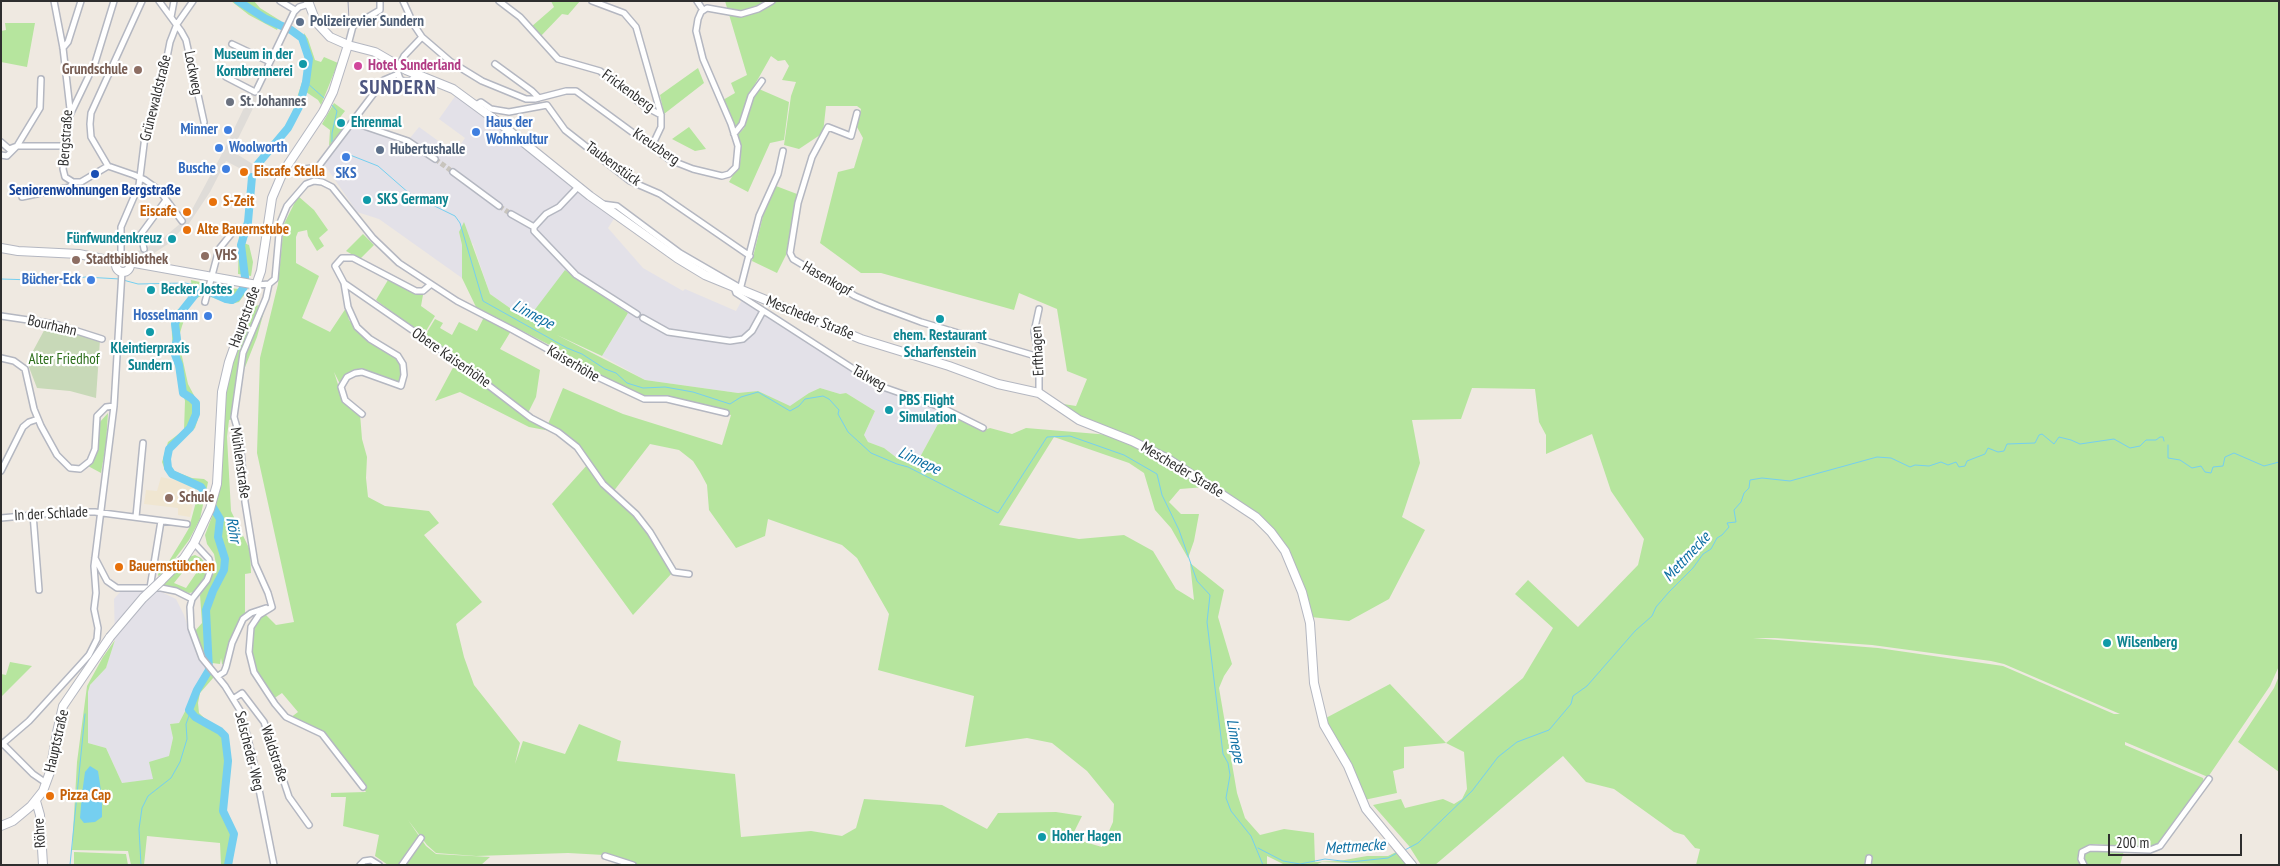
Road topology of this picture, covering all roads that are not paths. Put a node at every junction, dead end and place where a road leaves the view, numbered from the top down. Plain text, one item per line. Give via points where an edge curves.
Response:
1 (54, 1) edge
2 (81, 1) edge
3 (114, 1) edge
4 (142, 1) edge
5 (159, 1) edge
6 (174, 1) edge
7 (193, 1) edge
8 (280, 1) edge
9 (380, 1) edge
10 (403, 1) edge
11 (499, 1) edge
12 (592, 1) edge
13 (697, 1) edge
14 (772, 1) edge
15 (308, 3) edge
16 (295, 10) junction
17 (703, 10) junction
18 (171, 17) junction
19 (177, 24) junction
20 (422, 36) junction
21 (232, 44) dead end
22 (348, 45) junction
23 (63, 48) junction
24 (270, 62) junction
25 (496, 64) dead end
26 (398, 66) junction
27 (398, 74) junction
28 (416, 74) junction
29 (226, 76) dead end
30 (42, 79) dead end
31 (762, 80) dead end
32 (538, 98) junction
33 (476, 105) junction
34 (857, 113) dead end
35 (661, 115) junction
36 (70, 116) junction
37 (204, 122) dead end
38 (352, 122) junction
39 (734, 134) junction
40 (1, 144) edge
41 (17, 146) junction
42 (66, 146) junction
43 (652, 146) junction
44 (783, 151) dead end
45 (4, 156) edge
46 (435, 159) tunnel mouth
47 (1, 161) edge
48 (108, 166) junction
49 (305, 169) dead end
50 (453, 172) tunnel mouth
51 (141, 177) junction
52 (73, 182) junction
53 (578, 187) junction
54 (22, 197) dead end
55 (166, 200) junction
56 (499, 206) tunnel mouth
57 (511, 214) tunnel mouth
58 (182, 221) dead end
59 (534, 227) junction
60 (236, 228) dead end
61 (1, 248) edge
62 (144, 249) dead end
63 (750, 256) junction
64 (119, 260) junction
65 (129, 262) junction
66 (121, 273) junction
67 (212, 277) junction
68 (253, 284) junction
69 (269, 284) junction
70 (344, 284) junction
71 (430, 285) junction
72 (737, 289) junction
73 (206, 299) dead end
74 (1039, 309) dead end
75 (763, 312) junction
76 (637, 314) dead end
77 (1, 316) edge
78 (643, 318) dead end
79 (102, 339) dead end
80 (1039, 357) junction
81 (1, 358) edge
82 (1039, 393) junction
83 (114, 406) junction
84 (726, 413) dead end
85 (362, 414) dead end
86 (38, 419) junction
87 (983, 428) dead end
88 (144, 442) dead end
89 (1, 471) edge
90 (101, 513) junction
91 (33, 514) junction
92 (136, 517) junction
93 (1, 518) edge
94 (161, 521) junction
95 (187, 524) dead end
96 (194, 543) junction
97 (95, 558) junction
98 (689, 574) dead end
99 (150, 588) junction
100 (39, 590) dead end
101 (192, 599) junction
102 (272, 607) junction
103 (216, 674) junction
104 (233, 699) junction
105 (2, 744) edge
106 (2209, 779) dead end
107 (46, 783) junction
108 (363, 787) dead end
109 (36, 801) junction
110 (309, 825) dead end
111 (1, 826) edge
112 (421, 838) dead end
113 (605, 856) dead end
114 (1869, 858) dead end
115 (43, 865) edge
116 (274, 865) edge
117 (360, 865) edge
118 (379, 865) edge
119 (402, 865) edge
120 (633, 865) edge
121 (1412, 865) edge
122 (1868, 865) edge
123 (2084, 865) edge

1 - 23 street, Bergstraße
2 - 23 street via 68,42
3 - 36 street via 95,63
4 - 48 street via 92,113 92,137
5 - 18 street, Lockweg
6 - 18 street
7 - 19 street, Grünewaldstraße
8 - 16 street
9 - 22 street via 381,8 377,14 354,25
10 - 20 street, Kreuzberg
11 - 35 street, Frickenberg via 520,17 558,59 600,70 644,106
12 - 35 street via 624,13 636,27
13 - 17 street
14 - 17 street via 741,14 709,8
15 - 16 street
15 - 22 main road, Mescheder Straße via 322,31
16 - 24 street
17 - 39 street, Kreuzberg via 696,25 701,54
18 - 19 street, Lockweg
19 - 37 street, Lockweg via 189,48
19 - 51 street, Grünewaldstraße via 160,93 145,136
20 - 26 street
20 - 32 street, Kreuzberg via 451,62 482,81 520,98
21 - 24 street
22 - 26 main road, Mescheder Straße via 375,52
22 - 68 main road, Hauptstraße via 333,92 276,187 268,213 261,271
23 - 36 street, Bergstraße
24 - 29 street via 256,91
25 - 32 street
26 - 27 street
26 - 28 main road, Mescheder Straße
27 - 28 street via 407,82
27 - 38 street via 384,80
28 - 33 main road, Mescheder Straße via 452,89
30 - 41 street via 40,108
31 - 39 street
32 - 43 street, Kreuzberg via 566,91 578,92
33 - 53 main road, Mescheder Straße
33 - 63 street, Taubenstück via 480,102 509,112 547,105 566,130 630,181 660,194
34 - 80 street, Hasenkopf via 851,136 828,127 812,157 798,203 790,253 793,259 878,306
35 - 43 street via 661,128
36 - 42 street, Bergstraße
38 - 46 street via 408,141
38 - 49 street via 320,164
39 - 43 street, Kreuzberg via 738,159 733,171 725,176 685,166
40 - 41 street via 8,149
41 - 42 street
41 - 45 street
42 - 52 street, Bergstraße via 63,173
44 - 63 street via 778,174 759,216
45 - 47 street
48 - 51 street
48 - 52 street, Bergstraße via 81,182
50 - 56 street
51 - 55 street
51 - 64 street, Grünewaldstraße via 121,227
52 - 54 street, Bergstraße via 70,187
53 - 59 street
53 - 72 main road, Mescheder Straße via 690,267
55 - 58 street
55 - 62 street via 141,234
57 - 59 street
59 - 76 street via 534,231 576,274
60 - 67 street via 219,249
61 - 64 main road
63 - 72 street
64 - 65 main road
64 - 66 main road via 117,267
65 - 66 main road via 128,269
65 - 67 main road
66 - 83 street
67 - 68 main road
67 - 73 street
68 - 69 street
68 - 96 main road, Hauptstraße via 224,384 217,484
69 - 71 street, Kaiserhöhe via 276,276 282,218 297,193 314,181 329,185 373,238 399,263
69 - 102 street, Mühlenstraße via 244,353 234,418 240,438 245,502 255,564
70 - 71 street, Obere Kaiserhöhe via 335,266 338,260 347,257 416,291 423,291
70 - 85 street, Obere Kaiserhöhe via 348,307 357,328 398,356 403,364 401,386 362,372 347,377 341,387 345,400
70 - 98 street, Obere Kaiserhöhe via 454,359 531,418 558,432 577,447 603,484 636,514 657,541 674,572
71 - 84 street, Kaiserhöhe via 603,381 644,398 667,399
72 - 75 street, Talweg via 736,293
72 - 82 main road, Mescheder Straße via 861,339 998,384
74 - 80 street, Erfthagen via 1034,332
75 - 78 street via 752,331 743,339 730,342 668,332
75 - 87 street, Talweg via 880,386 942,408
77 - 79 street, Bourhahn via 55,324
80 - 82 street, Erfthagen
81 - 86 street via 18,363 26,371
82 - 121 main road, Mescheder Straße via 1079,420 1168,459 1247,510 1275,537 1292,566 1307,608 1313,674 1322,719 1348,766 1366,809
83 - 86 street via 98,414 94,453 87,465 78,469 68,466 58,456
83 - 90 street
86 - 89 street via 23,427
88 - 92 street
90 - 91 street, In der Schlade
90 - 92 street, In der Schlade
90 - 97 street
91 - 93 street, In der Schlade
91 - 100 street
92 - 94 street, In der Schlade
94 - 95 street, In der Schlade
94 - 99 street
96 - 101 street via 209,559 211,569 207,580
96 - 107 main road, Hauptstraße, bridge via 184,558 142,598 110,637 64,706
97 - 99 street via 107,581 114,587
97 - 105 street via 94,609 98,633 94,646 29,721
99 - 101 street via 169,590
101 - 103 street, Selscheder Weg via 190,622 200,653
102 - 103 street via 244,619 232,643 224,672
102 - 108 street via 259,615 251,628 249,652 254,672 286,717 322,734
103 - 104 street, Selscheder Weg
104 - 110 street, Waldstraße via 242,693 264,722 288,797
104 - 116 street, Selscheder Weg via 241,712 253,759
105 - 107 street
106 - 123 street via 2160,846 2150,850 2090,848 2082,852
107 - 109 main road, Hauptstraße
109 - 111 main road
109 - 115 main road, Röhre
112 - 119 street
113 - 120 street
114 - 122 street
117 - 118 street via 370,860

